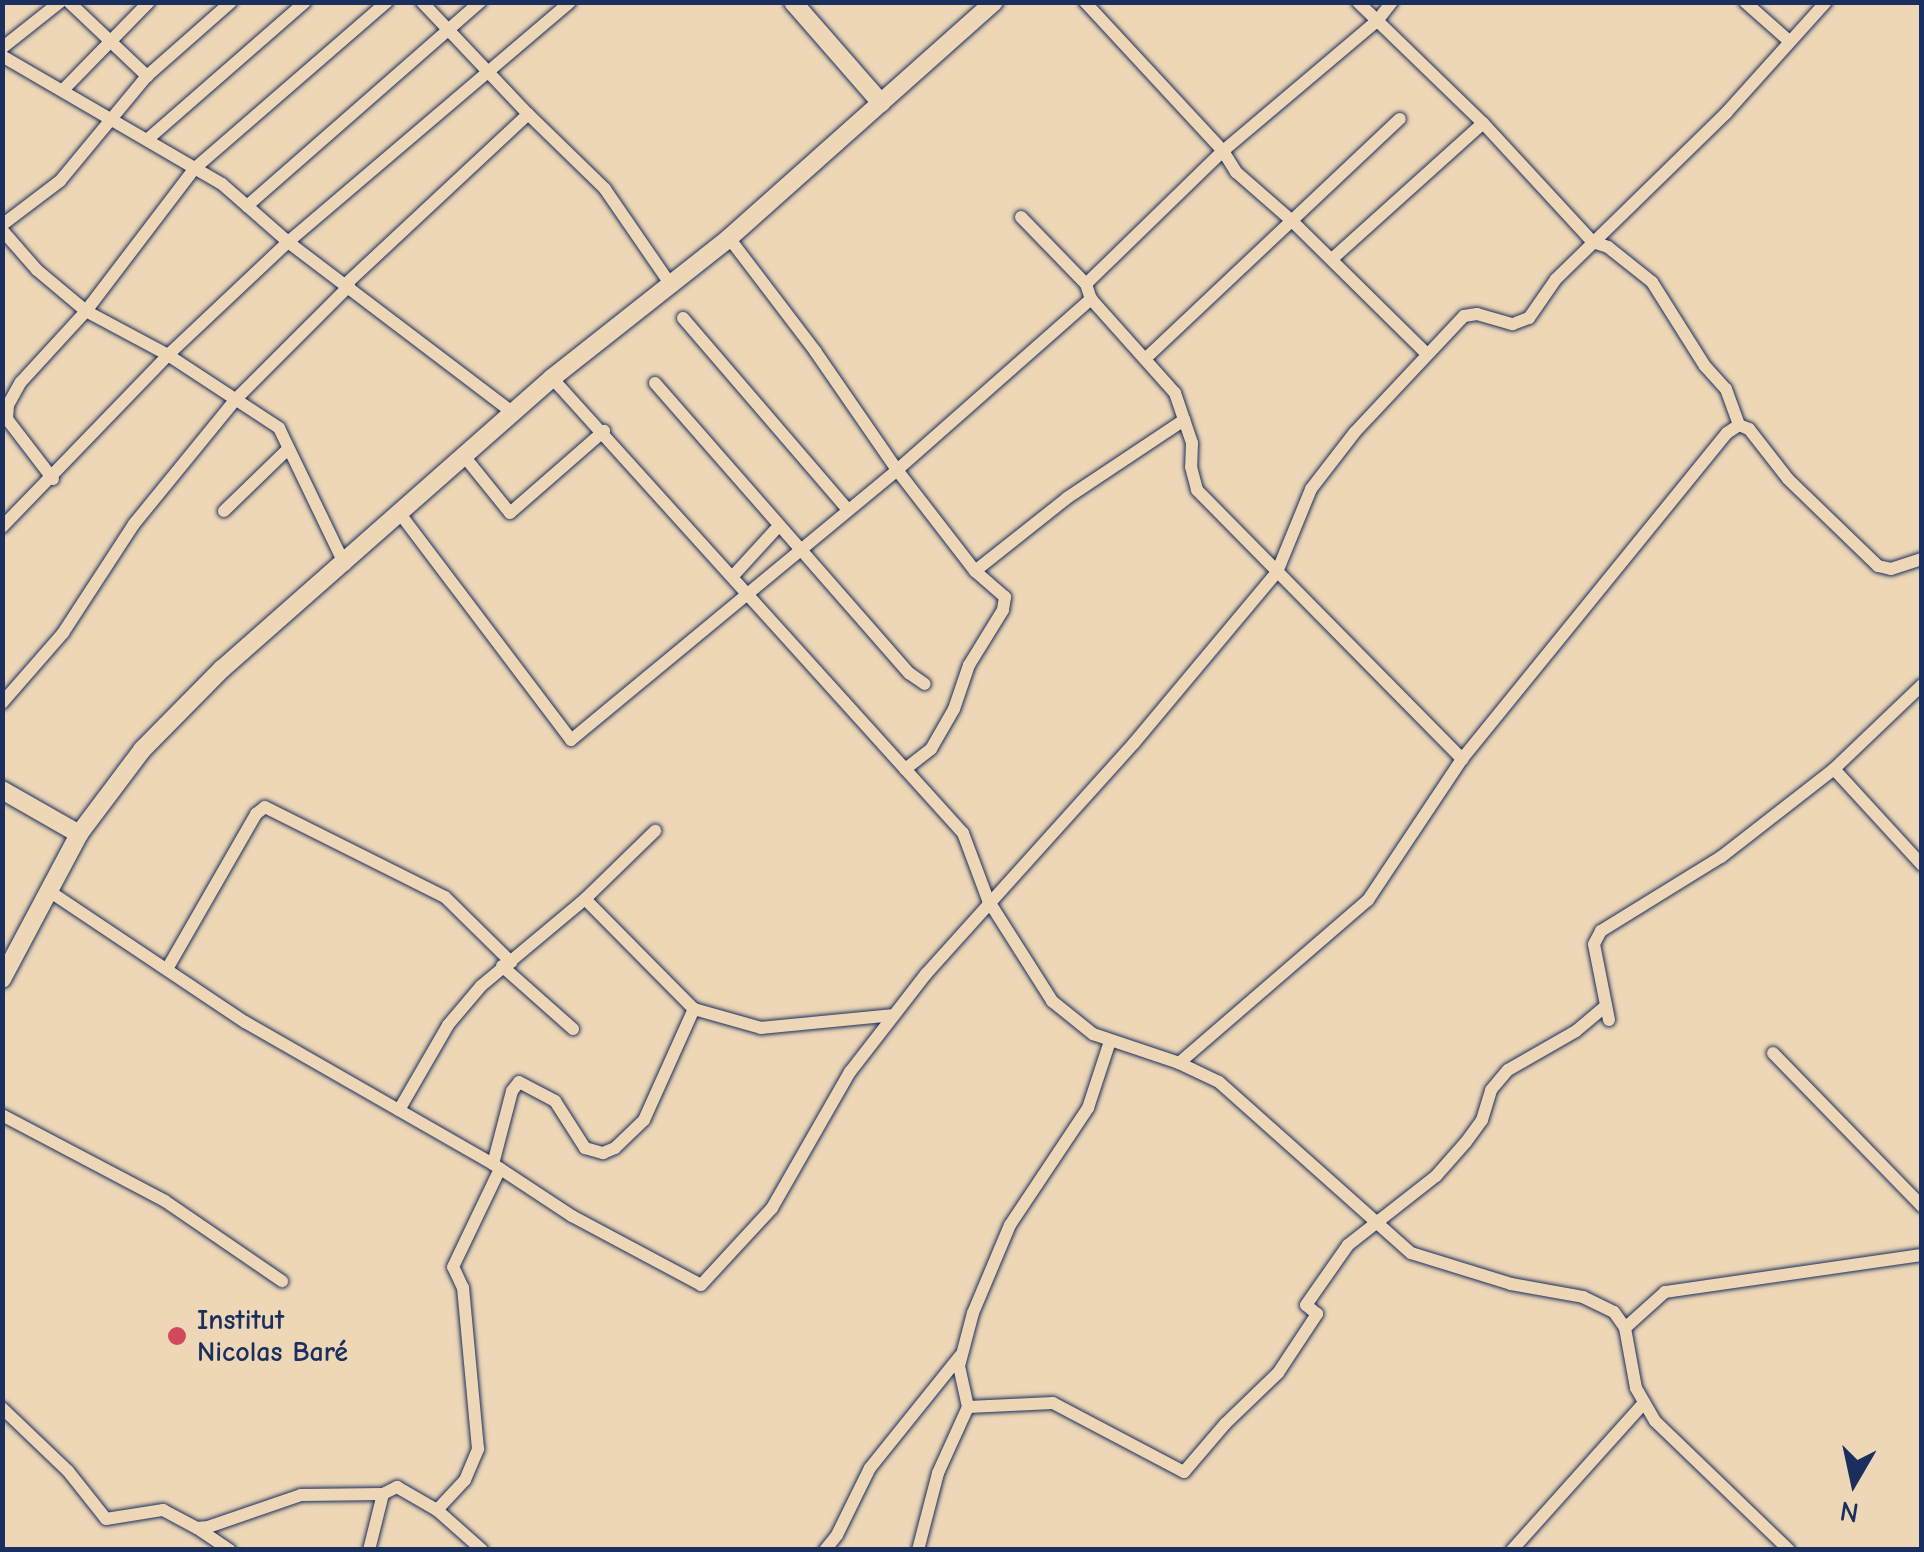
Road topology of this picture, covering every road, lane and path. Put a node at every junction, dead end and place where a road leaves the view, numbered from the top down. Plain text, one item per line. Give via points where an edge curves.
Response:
1 (60, 2) edge
2 (69, 2) edge
3 (149, 2) edge
4 (231, 2) edge
5 (305, 2) edge
6 (388, 2) edge
7 (422, 2) edge
8 (480, 2) edge
9 (570, 2) edge
10 (793, 2) edge
11 (994, 2) edge
12 (1085, 2) edge
13 (1358, 2) edge
14 (1392, 2) edge
15 (1744, 2) edge
16 (1826, 2) edge
17 (1377, 21) junction
18 (446, 31) junction
19 (111, 38) junction
20 (1788, 40) junction
21 (2, 48) edge
22 (2, 56) edge
23 (486, 74) junction
24 (147, 76) junction
25 (63, 90) junction
26 (881, 102) junction
27 (528, 114) junction
28 (110, 116) junction
29 (1400, 119) dead end
30 (1483, 123) junction
31 (148, 139) junction
32 (1223, 151) junction
33 (194, 169) junction
34 (247, 206) junction
35 (1020, 217) dead end
36 (1291, 220) junction
37 (2, 227) edge
38 (729, 238) junction
39 (288, 242) junction
40 (1593, 242) junction
41 (1332, 259) junction
42 (669, 282) junction
43 (1086, 284) junction
44 (347, 285) junction
45 (1091, 299) junction
46 (86, 310) junction
47 (683, 318) dead end
48 (1426, 353) junction
49 (168, 356) junction
50 (1145, 359) junction
51 (552, 378) junction
52 (656, 383) dead end
53 (236, 399) junction
54 (513, 413) junction
55 (1184, 420) junction
56 (1739, 425) junction
57 (604, 431) junction
58 (288, 449) junction
59 (464, 456) junction
60 (896, 470) junction
61 (54, 479) junction
62 (846, 509) junction
63 (224, 511) dead end
64 (401, 514) junction
65 (2, 527) edge
66 (775, 530) dead end
67 (800, 546) junction
68 (1922, 559) edge
69 (345, 565) junction
70 (975, 571) junction
71 (1276, 572) junction
72 (733, 576) junction
73 (746, 591) junction
74 (925, 684) dead end
75 (1922, 685) edge
76 (2, 704) edge
77 (1462, 759) junction
78 (905, 768) junction
79 (1834, 770) junction
80 (2, 790) edge
81 (654, 831) dead end
82 (79, 834) junction
83 (1922, 865) edge
84 (49, 892) junction
85 (585, 900) junction
86 (988, 900) junction
87 (507, 964) junction
88 (167, 969) junction
89 (2, 979) edge
90 (694, 1008) junction
91 (893, 1015) junction
92 (573, 1029) dead end
93 (1110, 1042) junction
94 (1773, 1052) dead end
95 (1179, 1063) junction
96 (399, 1110) junction
97 (2, 1114) edge
98 (496, 1167) junction
99 (1922, 1206) edge
100 (1373, 1222) junction
101 (1922, 1255) edge
102 (282, 1282) dead end
103 (1625, 1328) junction
104 (960, 1356) junction
105 (1644, 1404) junction
106 (968, 1407) junction
107 (2, 1408) edge
108 (383, 1494) junction
109 (437, 1510) junction
110 (196, 1528) junction
111 (230, 1550) edge
112 (369, 1550) edge
113 (482, 1550) edge
114 (825, 1550) edge
115 (918, 1550) edge
116 (1512, 1550) edge
117 (1789, 1550) edge

1 - 21 street
2 - 19 street
3 - 19 street
4 - 24 street
5 - 31 street
6 - 33 street
7 - 18 street
8 - 18 street
9 - 23 street
10 - 26 main road
11 - 26 main road
12 - 32 street
13 - 17 street
14 - 17 street
15 - 20 street
16 - 20 street
17 - 30 street
17 - 32 street
18 - 23 street
18 - 34 street
19 - 24 street
19 - 25 street
20 - 40 street via 1745,93
22 - 25 street
23 - 27 street
23 - 39 street
24 - 28 street
25 - 28 street
26 - 38 main road
27 - 42 street via 605,189
27 - 44 street
28 - 31 street
28 - 37 street via 60,181
29 - 36 street
30 - 40 street
30 - 41 street
31 - 33 street
32 - 36 street via 1236,172
32 - 43 street
33 - 34 street
33 - 46 street
34 - 39 street
35 - 43 street
36 - 41 street
36 - 50 street
37 - 46 street via 37,270
38 - 42 main road
38 - 60 street
39 - 44 street
39 - 49 street
40 - 48 street via 1529,318 1513,324 1464,316
40 - 56 street via 1652,282 1726,389
41 - 48 street
42 - 51 main road
43 - 45 street
44 - 53 street
44 - 54 street
45 - 50 street
45 - 60 street
46 - 49 street
46 - 61 street via 21,382 8,406 7,419
47 - 62 street
48 - 71 street via 1311,489
49 - 53 street
49 - 61 street
50 - 55 street via 1175,393
51 - 54 main road
51 - 57 street
52 - 67 street
53 - 58 street via 279,428
53 - 76 street
54 - 59 main road
55 - 70 street via 1067,498
55 - 71 street via 1196,490
56 - 68 street via 1878,566
56 - 77 street
57 - 59 street via 510,513
57 - 72 street
58 - 63 street
58 - 69 street
59 - 64 main road
60 - 62 street
60 - 70 street
61 - 65 street
62 - 67 street
64 - 69 main road
64 - 73 street via 571,740
66 - 72 street
67 - 73 street
67 - 74 street
69 - 82 main road via 222,669 156,736
70 - 78 street via 1005,598 1002,610 968,665 931,749
71 - 77 street
71 - 86 street via 1134,743
72 - 73 street
73 - 78 street
75 - 79 street
77 - 95 street via 1368,900
78 - 86 street via 963,832
79 - 83 street
79 - 100 street via 1721,857 1602,932 1594,944 1608,1013 1508,1070 1482,1120 1436,1176
80 - 82 main road
81 - 85 street
82 - 84 main road
84 - 88 street
84 - 89 main road
85 - 87 street
85 - 90 street
86 - 91 street
86 - 93 street via 1052,1001
87 - 88 street via 446,897 266,807
87 - 92 street
87 - 96 street via 448,1025
88 - 96 street
90 - 91 street via 760,1028
90 - 98 street via 644,1120 615,1148 585,1148 555,1101 520,1082 512,1091
91 - 98 street via 850,1072 772,1208 701,1285
93 - 95 street
93 - 104 street via 1088,1108 1002,1240
94 - 99 street
95 - 100 street via 1252,1108
96 - 98 street
97 - 102 street via 165,1200
98 - 109 street via 453,1267 463,1288 478,1449 466,1480
100 - 103 street via 1422,1258 1583,1298 1614,1312
100 - 106 street via 1348,1245 1306,1305 1317,1314 1278,1374 1184,1472 1053,1403
101 - 103 street via 1665,1292
103 - 105 street
104 - 106 street
104 - 114 street via 870,1468
105 - 116 street
105 - 117 street via 1697,1466
106 - 115 street via 938,1473
107 - 110 street via 68,1471 106,1519 163,1510
108 - 109 street via 404,1489
108 - 110 street via 301,1495
108 - 112 street
109 - 113 street
110 - 111 street

